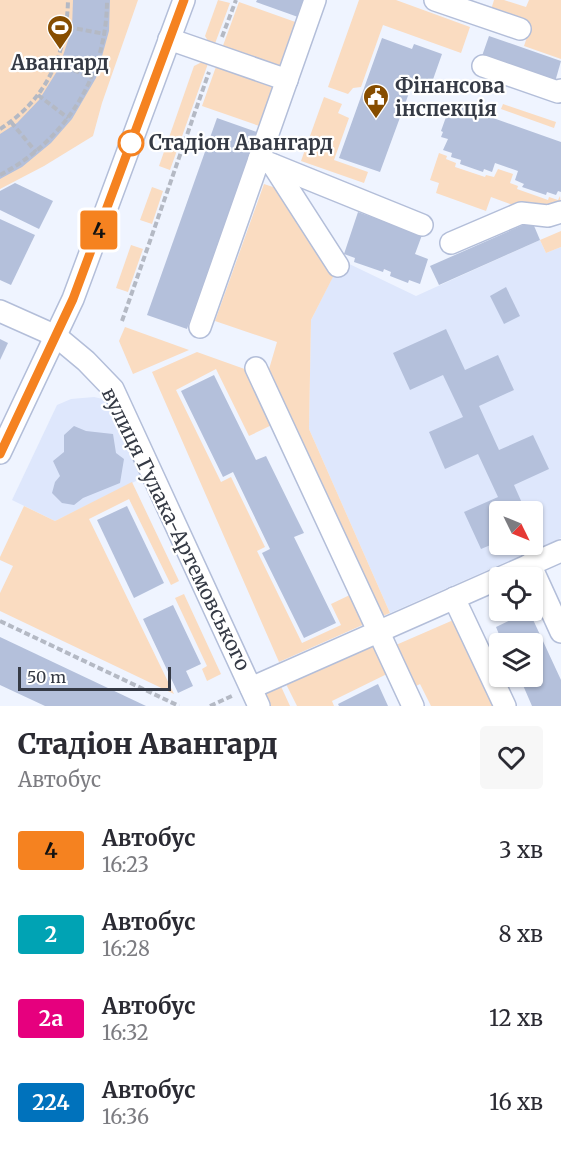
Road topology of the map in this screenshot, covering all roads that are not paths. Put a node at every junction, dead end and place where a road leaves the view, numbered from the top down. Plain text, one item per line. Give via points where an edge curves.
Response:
1 (184, 0) edge
2 (315, 0) edge
3 (435, 0) edge
4 (520, 29) dead end
5 (170, 39) junction
6 (483, 66) dead end
7 (287, 80) junction
8 (560, 92) edge
9 (266, 162) junction
10 (561, 212) edge
11 (422, 225) dead end
12 (451, 243) dead end
13 (338, 266) dead end
14 (0, 311) edge
15 (200, 327) dead end
16 (56, 336) junction
17 (256, 368) dead end
18 (0, 453) edge
19 (561, 550) edge
20 (530, 564) junction
21 (454, 598) junction
22 (378, 632) junction
23 (561, 632) edge
24 (255, 697) edge
25 (413, 706) edge
26 (506, 706) edge

1 - 5 street
2 - 7 street
3 - 4 street
5 - 7 street
5 - 16 street
6 - 8 street
7 - 9 street
9 - 11 street
9 - 13 street
9 - 15 street
10 - 12 street via 548,216 521,213
14 - 16 street, вулиця Гулака-Артемовського
16 - 18 street
16 - 24 street, вулиця Гулака-Артемовського via 113,389
17 - 22 street
19 - 20 street
20 - 21 street
20 - 23 street
21 - 22 street
21 - 26 street
22 - 24 street
22 - 25 street

